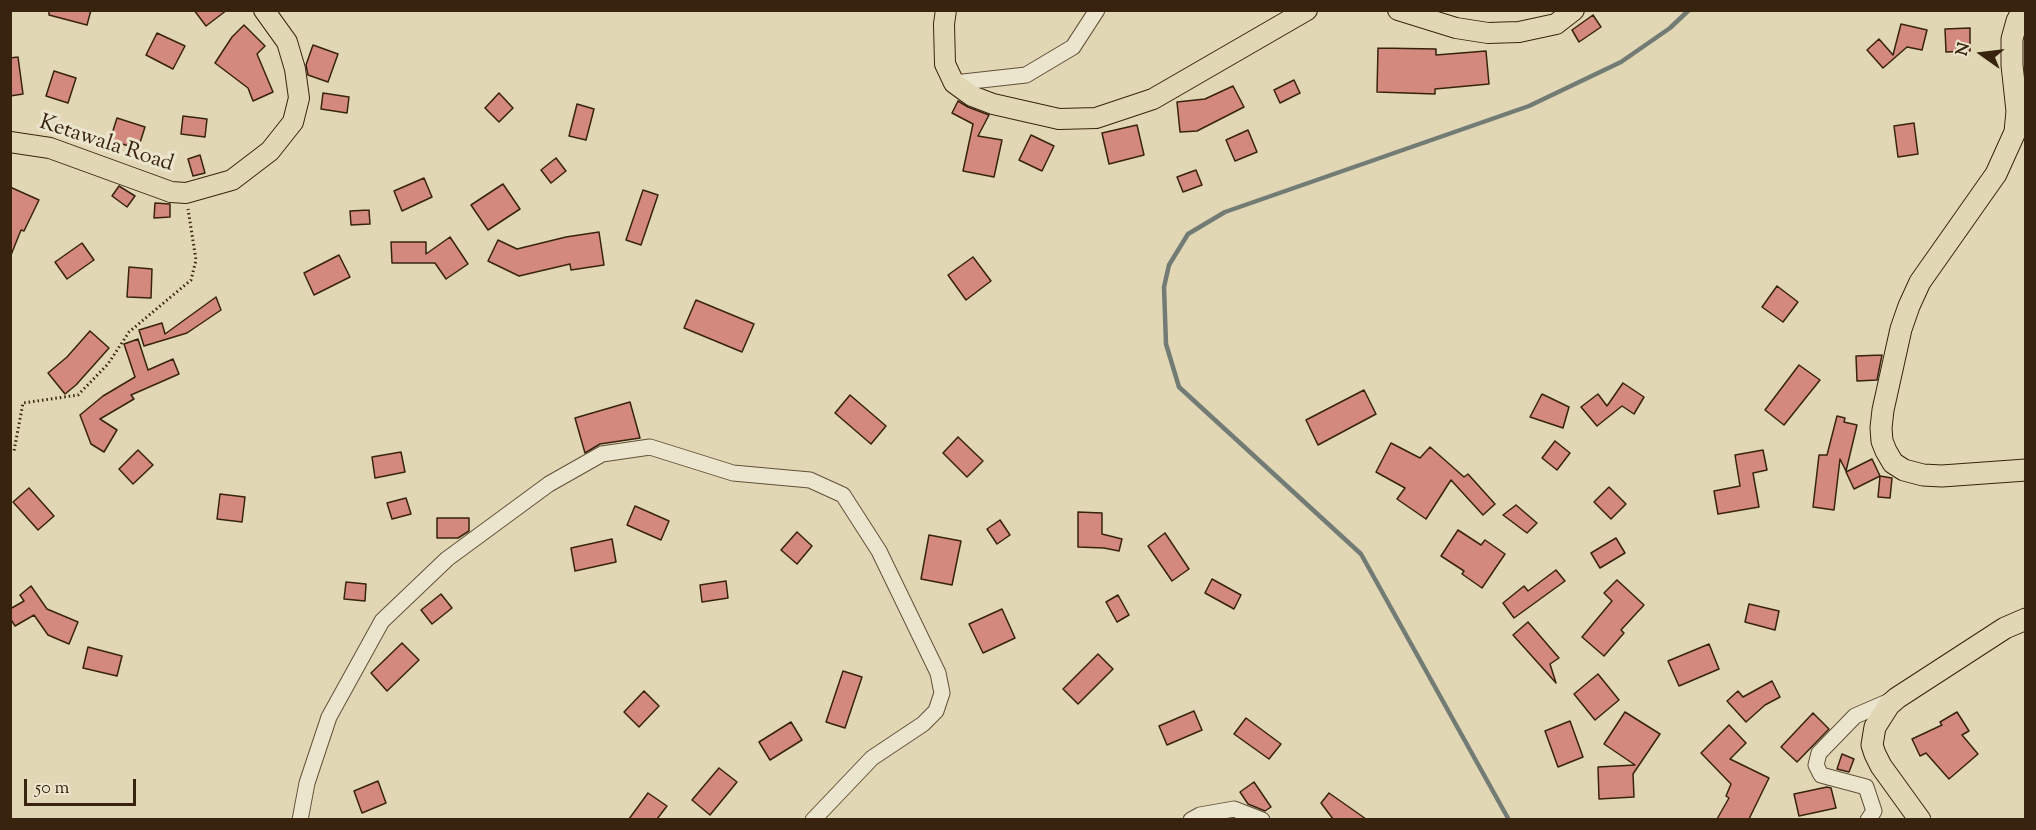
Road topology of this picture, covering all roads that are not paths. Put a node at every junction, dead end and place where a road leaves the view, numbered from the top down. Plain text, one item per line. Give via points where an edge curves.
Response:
1 (264, 10) edge
2 (946, 10) edge
3 (1097, 10) edge
4 (1307, 10) edge
5 (1398, 10) edge
6 (1574, 10) edge
7 (2023, 10) edge
8 (954, 83) junction
9 (10, 142) edge
10 (2025, 470) edge
11 (2025, 619) edge
12 (1897, 698) junction
13 (300, 819) edge
14 (813, 819) edge
15 (1191, 819) edge
16 (1262, 819) edge
17 (1868, 819) edge
18 (1920, 819) edge

1 - 9 main road, Ketawala Road via 287,42 299,98 293,122 270,151 232,180 186,193 171,192 50,148
2 - 8 main road via 945,64
3 - 8 street via 1073,47 1026,75
4 - 8 main road via 1153,99 1096,118 1059,119 993,104
5 - 6 main road via 1456,28 1488,33 1519,32 1556,24
7 - 10 highway via 2012,39 2015,132 1996,174 1920,282 1909,306 1881,428 1886,451 1893,463 1904,470 1942,476
11 - 12 highway
12 - 17 street via 1855,716 1819,753 1816,765 1821,775 1866,787 1874,811
12 - 18 highway via 1875,727 1872,745 1881,766
13 - 14 street via 306,783 329,717 382,621 447,559 549,484 602,454 650,447 733,474 810,480 843,495 879,551 938,673 942,693 936,711 872,758
15 - 16 street via 1234,809

